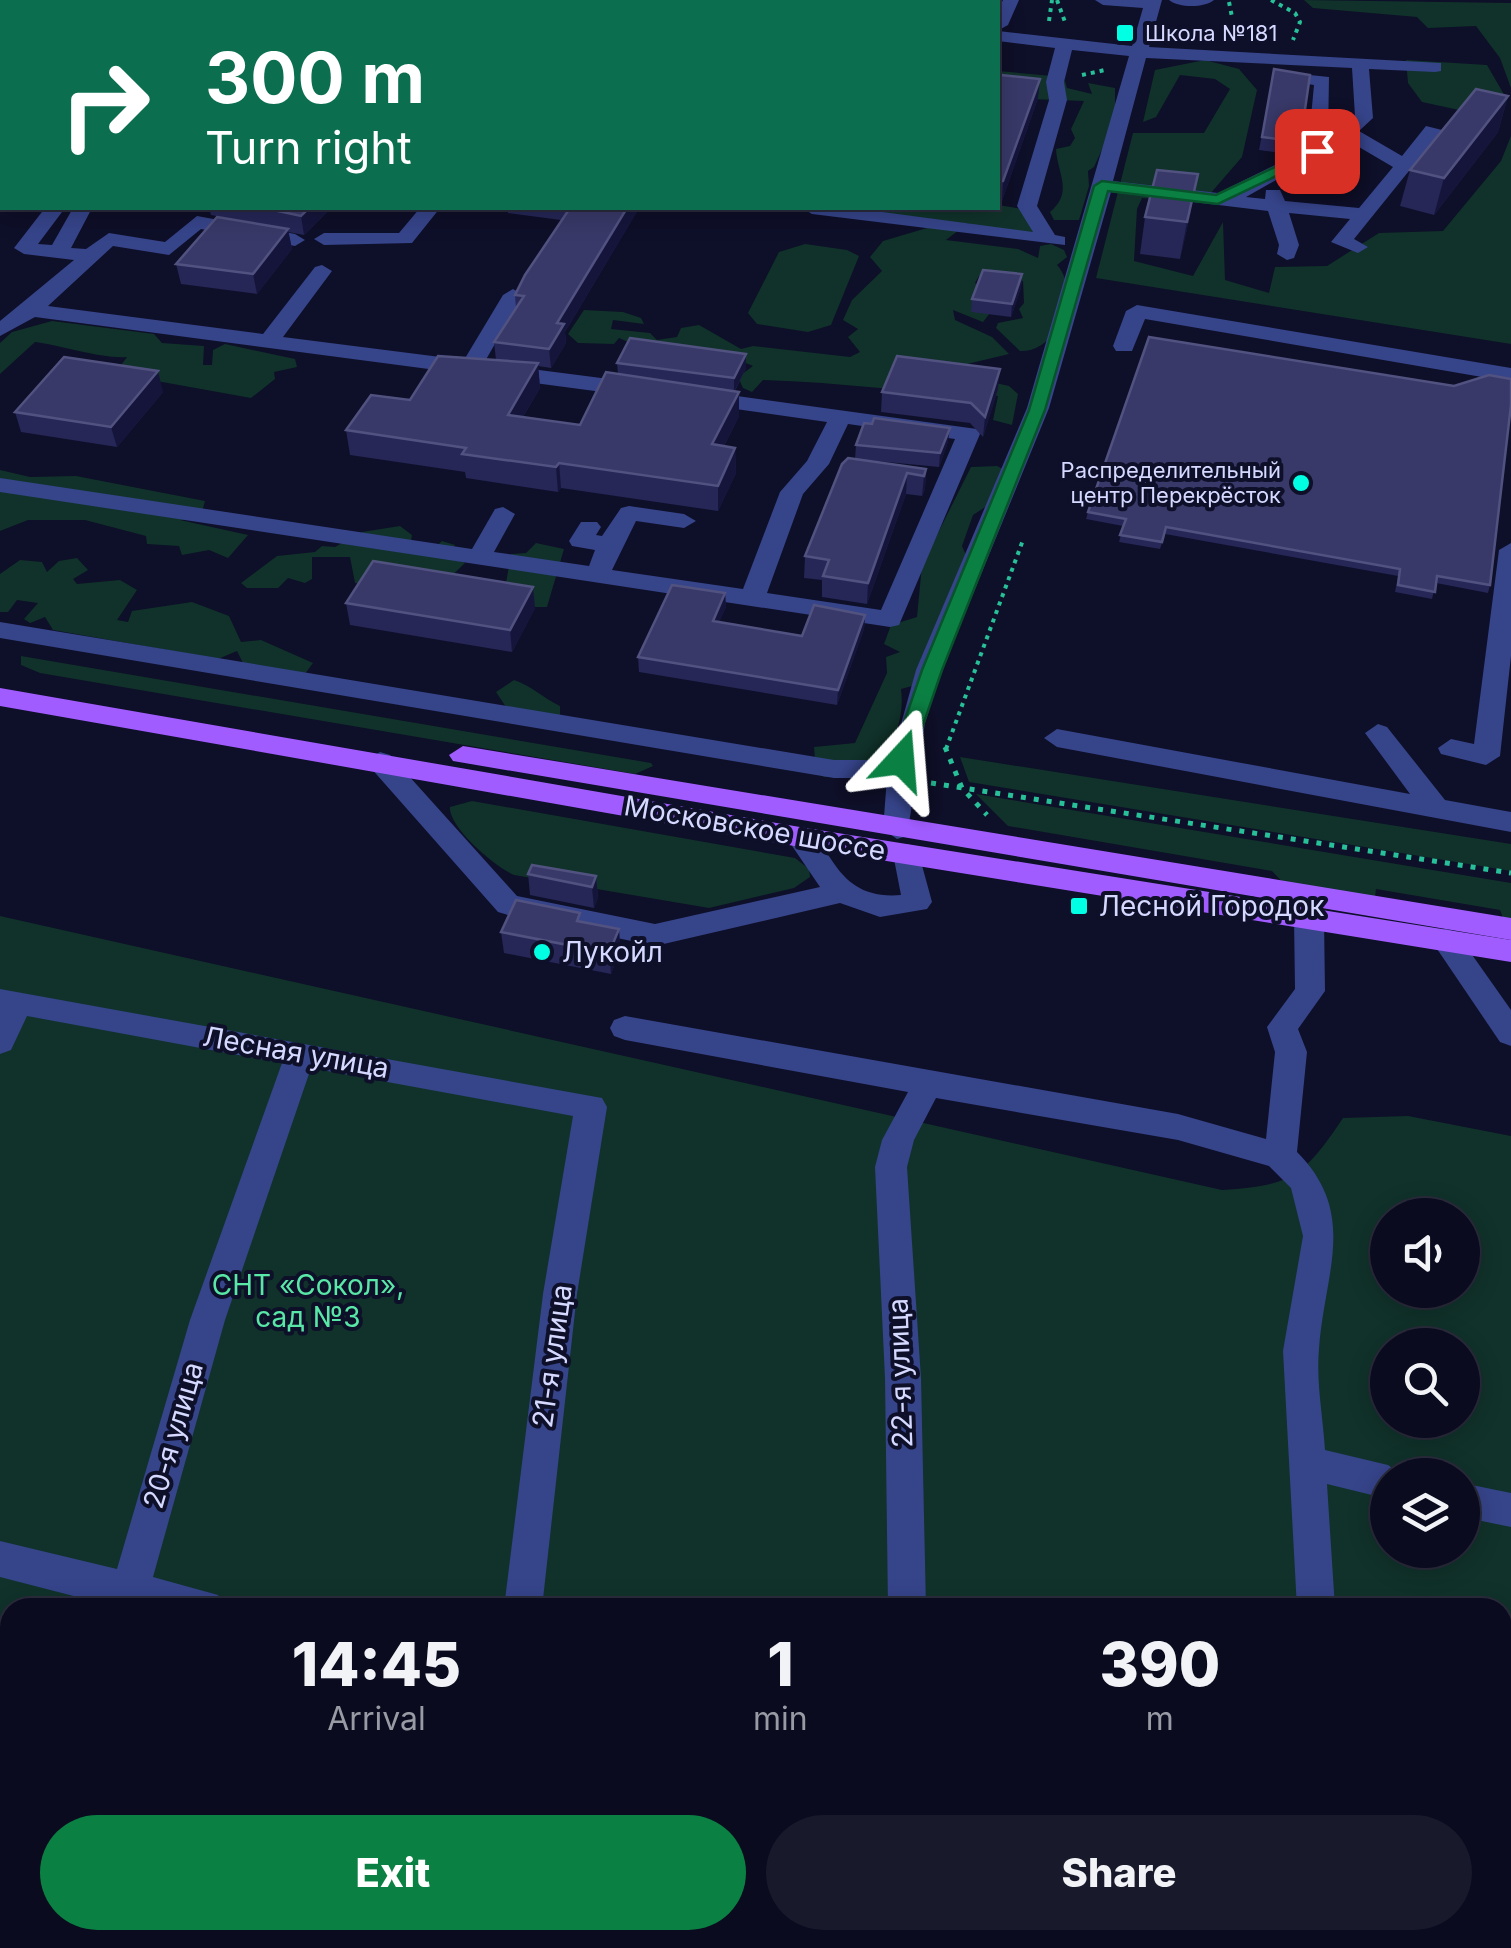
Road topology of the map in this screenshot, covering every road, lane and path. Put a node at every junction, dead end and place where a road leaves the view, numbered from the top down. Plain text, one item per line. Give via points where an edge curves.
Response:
1 (1011, 0) edge
2 (1103, 0) edge
3 (1177, 0) edge
4 (1206, 0) edge
5 (1227, 0) edge
6 (1271, 0) edge
7 (1153, 2) edge
8 (1296, 13) dead end
9 (1232, 18) dead end
10 (1000, 27) edge
11 (1000, 32) edge
12 (1000, 33) edge
13 (1065, 44) junction
14 (1221, 56) junction
15 (1137, 57) junction
16 (1360, 63) junction
17 (1435, 67) dead end
18 (1055, 82) junction
19 (1432, 130) dead end
20 (1348, 132) junction
21 (1317, 151) junction
22 (1403, 165) junction
23 (1270, 176) junction
24 (1102, 186) junction
25 (1218, 200) junction
26 (1276, 207) junction
27 (53, 210) edge
28 (81, 210) edge
29 (428, 210) edge
30 (827, 210) edge
31 (1364, 214) junction
32 (324, 238) dead end
33 (295, 240) edge
34 (1048, 240) junction
35 (1086, 245) junction
36 (1358, 247) dead end
37 (60, 250) junction
38 (1287, 254) dead end
39 (91, 256) junction
40 (322, 272) dead end
41 (513, 294) edge
42 (31, 310) junction
43 (0, 330) edge
44 (270, 340) junction
45 (1124, 346) dead end
46 (471, 367) junction
47 (1511, 375) edge
48 (840, 416) junction
49 (0, 485) edge
50 (503, 514) dead end
51 (684, 521) dead end
52 (589, 527) dead end
53 (1023, 540) dead end
54 (609, 544) junction
55 (1511, 550) edge
56 (480, 556) junction
57 (598, 574) junction
58 (754, 597) junction
59 (4, 637) edge
60 (0, 677) edge
61 (0, 697) edge
62 (1378, 733) dead end
63 (1057, 738) dead end
64 (1451, 748) dead end
65 (380, 761) junction
66 (899, 770) junction
67 (1435, 807) junction
68 (1511, 822) edge
69 (994, 823) dead end
70 (800, 837) junction
71 (902, 842) junction
72 (842, 892) junction
73 (1310, 918) junction
74 (1511, 929) edge
75 (1446, 940) junction
76 (1511, 952) edge
77 (9, 1002) edge
78 (625, 1028) dead end
79 (1511, 1034) edge
80 (0, 1042) edge
81 (302, 1052) junction
82 (928, 1084) junction
83 (591, 1107) joint
84 (1280, 1156) junction
85 (1305, 1462) junction
86 (1370, 1478) edge
87 (1480, 1504) edge
88 (1511, 1510) edge
89 (0, 1558) edge
90 (130, 1592) junction
91 (158, 1598) edge
92 (524, 1598) edge
93 (907, 1598) edge
94 (1315, 1598) edge

1 - 10 street
2 - 7 street
3 - 4 street
5 - 9 path
6 - 8 path
7 - 15 street
11 - 13 street
12 - 13 street
13 - 15 street
13 - 18 street
14 - 15 street
14 - 16 street
14 - 21 street via 1258,71 1323,81
15 - 18 path
15 - 24 street
16 - 17 street
16 - 20 street via 1364,118
18 - 34 street via 1058,100 1028,206
19 - 22 street
20 - 21 street
20 - 22 street
21 - 23 street
22 - 31 street
23 - 25 street
23 - 26 street
24 - 25 street
24 - 35 street
25 - 26 street
26 - 31 street
26 - 38 street
27 - 37 street via 24,248
28 - 37 street
29 - 32 street via 404,239
30 - 34 street
31 - 36 street via 1342,242
33 - 39 street via 198,222 168,249 109,239
34 - 35 street
35 - 66 street via 1037,410
37 - 39 street
39 - 42 street
40 - 44 street
41 - 46 street
42 - 43 street
42 - 44 street
44 - 46 street
45 - 47 street via 1137,311
46 - 48 street
48 - 58 street via 826,465 792,492
48 - 58 street via 969,434 941,481 890,618
49 - 56 street
50 - 56 street
51 - 54 street via 630,513
52 - 54 street via 581,541
53 - 69 path via 945,746 962,788
54 - 57 street
55 - 64 street via 1486,756
56 - 57 street
57 - 58 street
59 - 66 street via 834,768
60 - 71 main road, Московское шоссе
61 - 65 main road, Московское шоссе
62 - 67 street
63 - 67 street
65 - 70 main road, Московское шоссе
65 - 72 street via 508,905 655,935
66 - 71 street
67 - 68 street
70 - 71 main road, Московское шоссе
70 - 72 street
71 - 72 street via 917,902 879,910
71 - 73 main road, Московское шоссе
71 - 74 main road, Московское шоссе
73 - 75 main road, Московское шоссе
73 - 84 street via 1310,992 1282,1026 1290,1052
75 - 76 main road, Московское шоссе
75 - 79 street
77 - 80 street
77 - 81 street, Лесная улица
78 - 82 street
81 - 83 street, Лесная улица
81 - 90 street, 20-я улица via 240,1212
82 - 84 street via 1178,1127
82 - 93 street, 22-я улица via 891,1168
83 - 92 street, 21-я улица via 542,1423
84 - 85 street via 1306,1182 1320,1236 1302,1352
85 - 86 street
85 - 94 street
87 - 88 street
89 - 90 street
90 - 91 street

